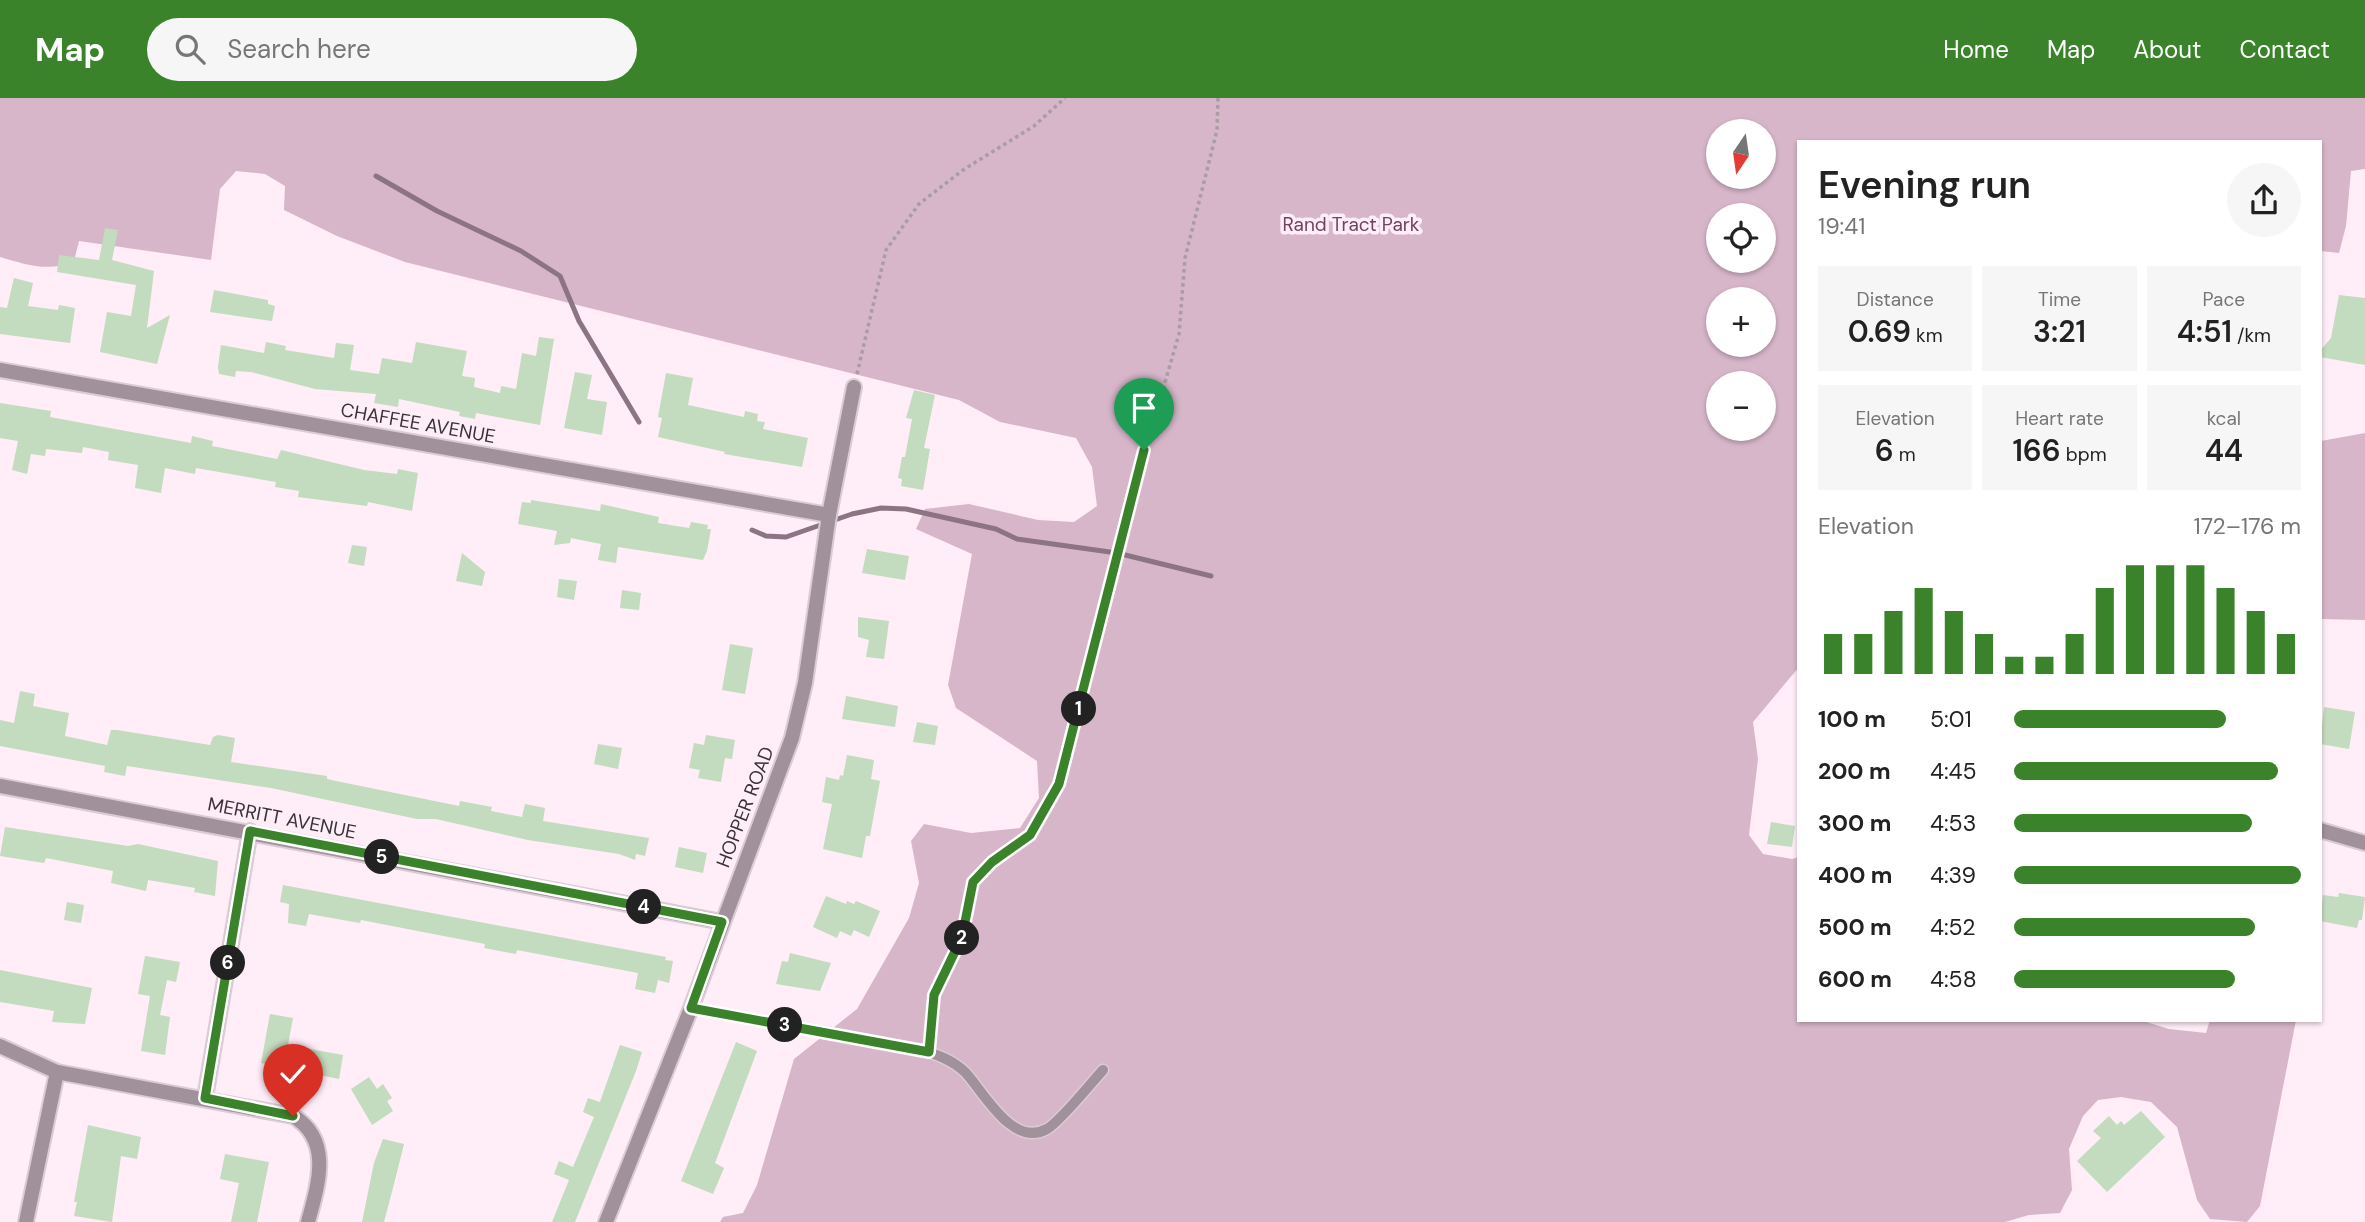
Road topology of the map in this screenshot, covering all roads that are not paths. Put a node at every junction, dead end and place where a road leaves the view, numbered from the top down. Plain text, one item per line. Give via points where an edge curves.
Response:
1 (0, 370) edge
2 (853, 387) road end
3 (829, 515) junction
4 (0, 786) edge
5 (250, 831) junction
6 (2322, 831) edge
7 (2365, 843) edge
8 (722, 922) junction
9 (691, 1008) junction
10 (0, 1046) edge
11 (1103, 1070) dead end
12 (57, 1072) junction
13 (205, 1098) junction
14 (26, 1222) edge
15 (308, 1222) edge
16 (606, 1222) edge

1 - 3 street, CHAFFEE AVENUE
2 - 3 street, HOPPER ROAD
3 - 8 street, HOPPER ROAD via 805,683 792,738
4 - 5 street, MERRITT AVENUE
5 - 8 street, MERRITT AVENUE
5 - 13 street
6 - 7 street
8 - 9 street, HOPPER ROAD
9 - 11 lane via 929,1052 964,1071 997,1111 1013,1126 1030,1133 1048,1129
9 - 16 street, HOPPER ROAD
10 - 12 street
12 - 13 street
12 - 14 street
13 - 15 street via 293,1116 304,1123 317,1142 321,1172

